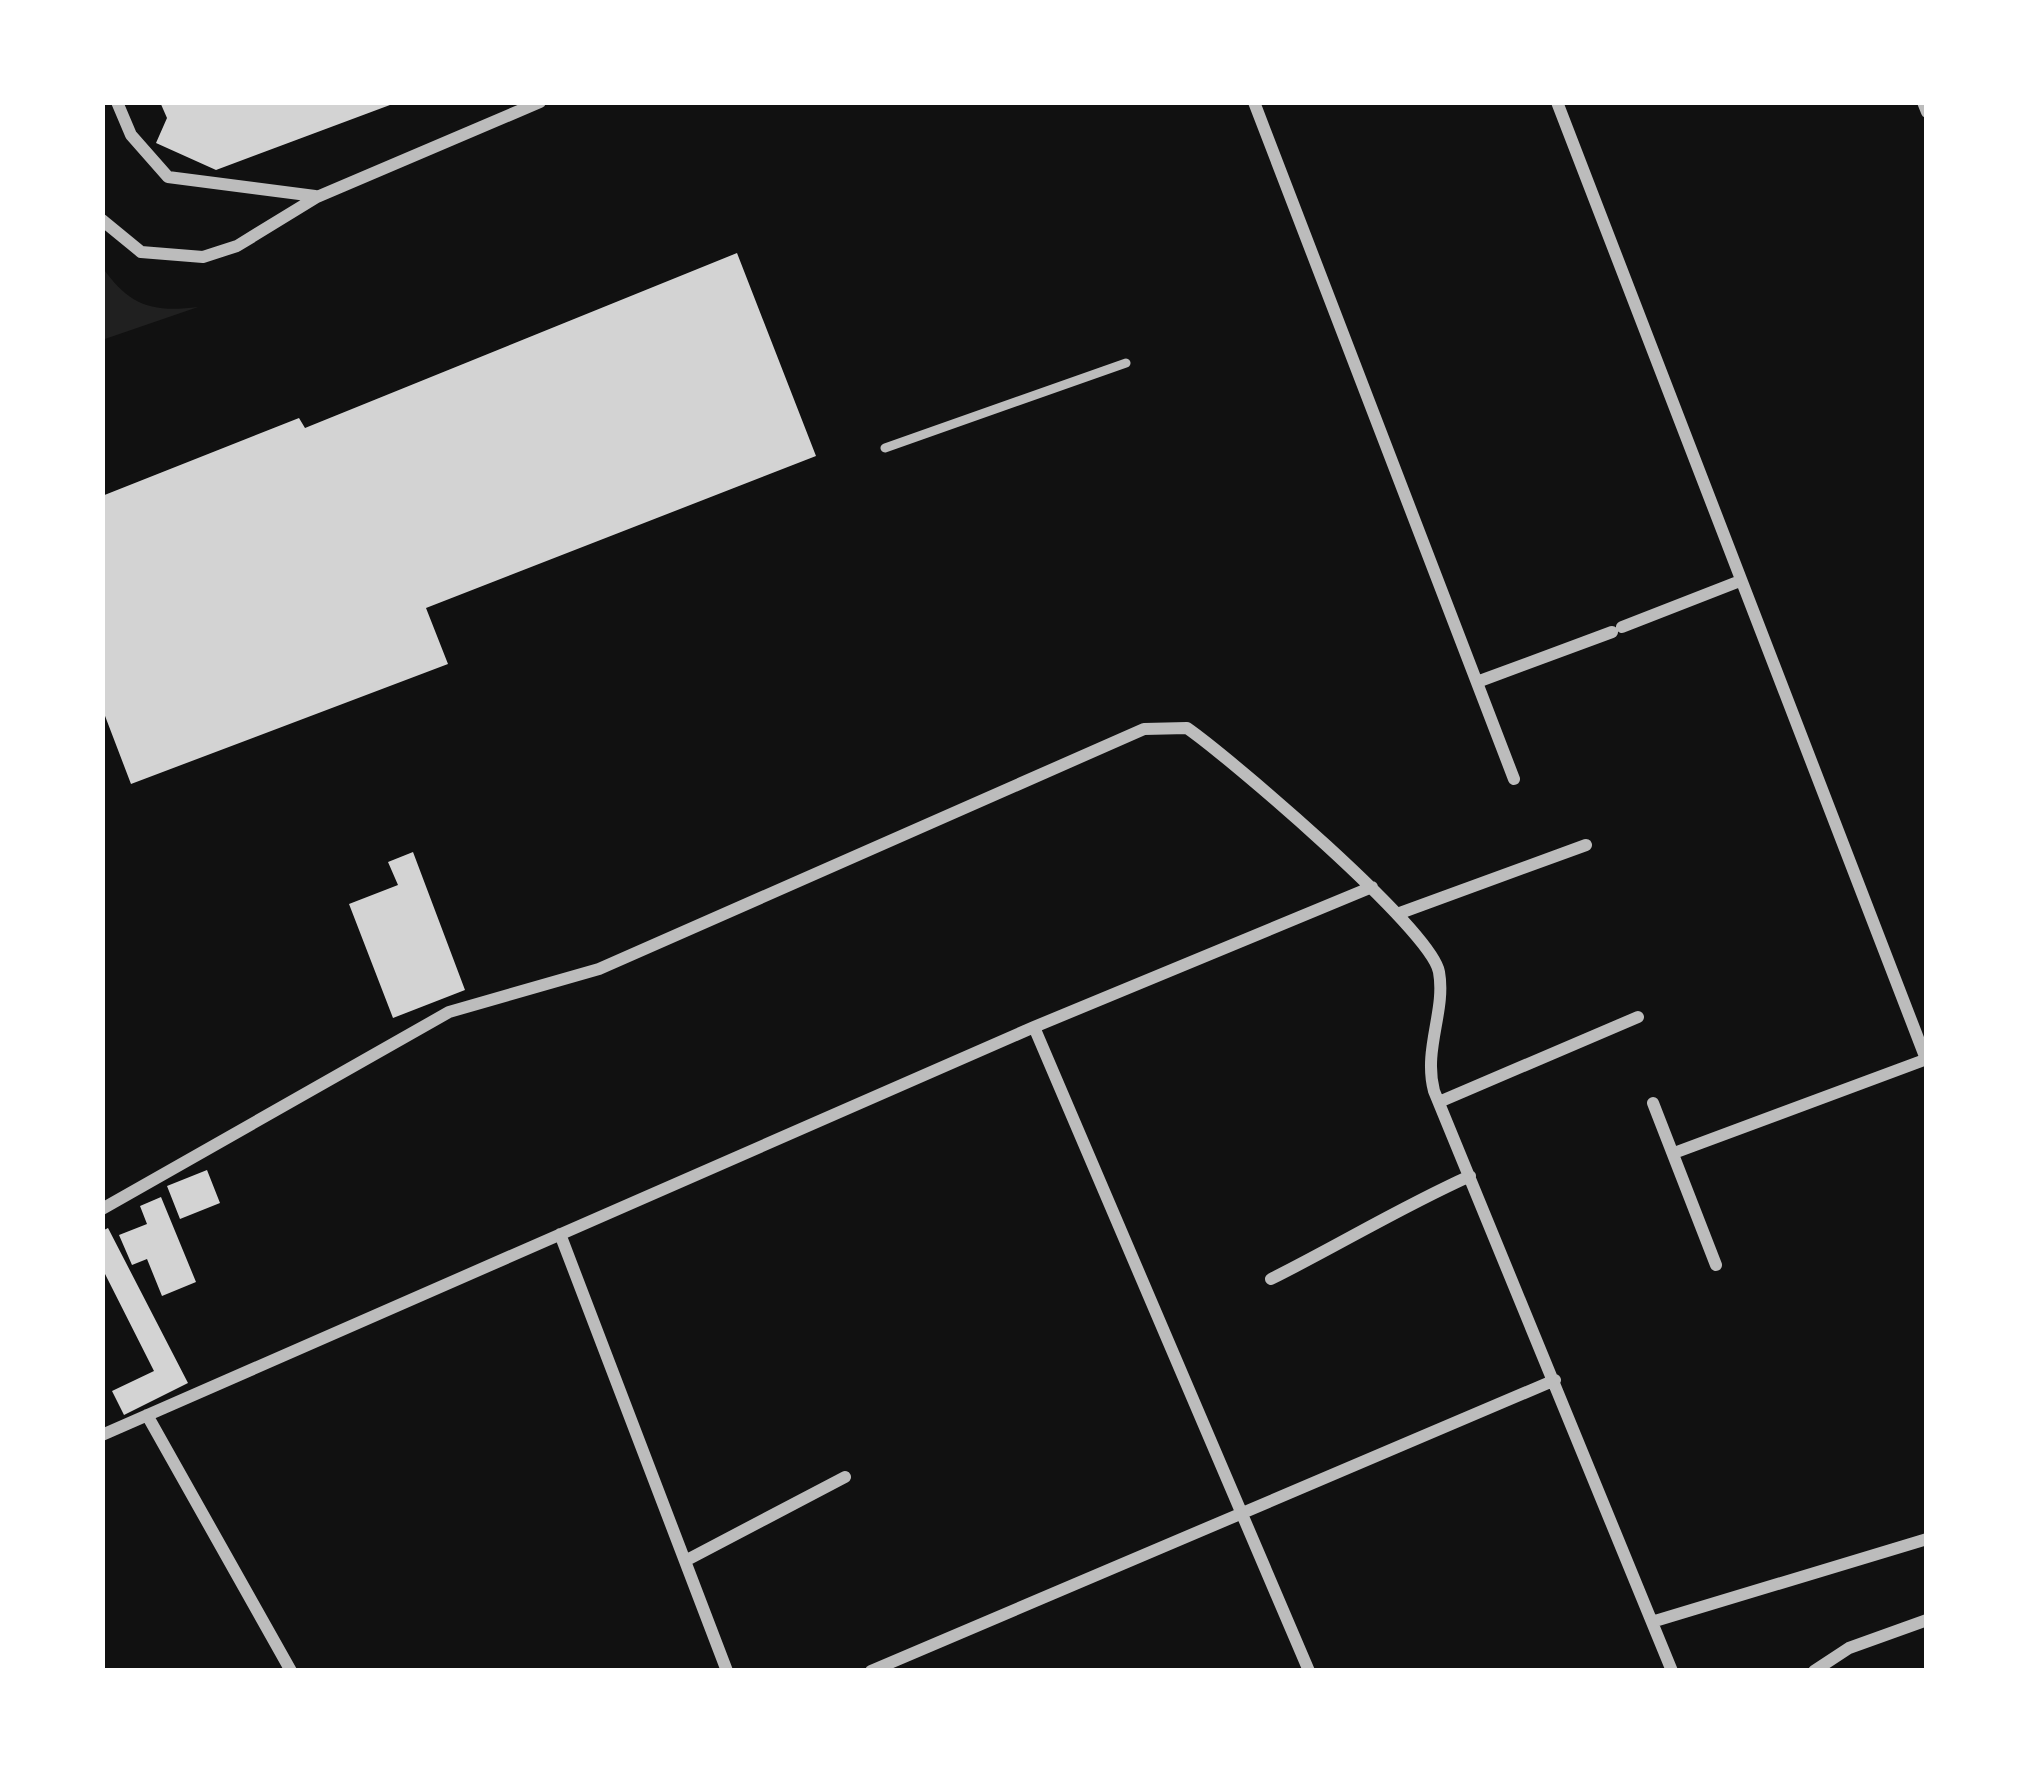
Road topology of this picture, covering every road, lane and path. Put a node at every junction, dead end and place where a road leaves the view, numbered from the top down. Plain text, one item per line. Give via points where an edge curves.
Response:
1 (117, 102) edge
2 (540, 102) edge
3 (1254, 102) edge
4 (1557, 102) edge
5 (1923, 102) edge
6 (1927, 112) edge
7 (316, 196) junction
8 (102, 220) edge
9 (1126, 363) dead end
10 (885, 448) dead end
11 (1740, 581) junction
12 (1477, 682) junction
13 (1514, 779) dead end
14 (1586, 845) dead end
15 (1372, 887) junction
16 (1400, 913) junction
17 (1638, 1017) dead end
18 (1034, 1027) junction
19 (1926, 1059) edge
20 (1439, 1102) junction
21 (1653, 1103) dead end
22 (1674, 1153) junction
23 (1470, 1176) junction
24 (102, 1209) edge
25 (560, 1234) junction
26 (1716, 1264) dead end
27 (1271, 1279) dead end
28 (1555, 1380) junction
29 (147, 1414) junction
30 (102, 1435) edge
31 (844, 1477) dead end
32 (1241, 1512) junction
33 (1927, 1539) edge
34 (685, 1561) junction
35 (1927, 1619) edge
36 (1655, 1622) junction
37 (291, 1671) edge
38 (727, 1671) edge
39 (871, 1671) edge
40 (1310, 1671) edge
41 (1672, 1671) edge
42 (1814, 1671) edge

1 - 7 street via 130,135 168,177
2 - 7 street
3 - 12 street
4 - 11 street
5 - 6 street
7 - 8 street via 237,246 178,259 141,252
9 - 10 lane
11 - 12 street
11 - 19 street
12 - 13 street
14 - 16 street
15 - 16 street
15 - 18 street
15 - 24 street via 1187,728 1144,729 599,969 449,1012
16 - 20 street via 1438,967 1429,1061
17 - 20 street
18 - 25 street
18 - 32 street
19 - 22 street
20 - 23 street
21 - 22 street
22 - 26 street
23 - 27 street
23 - 28 street
25 - 29 street
25 - 34 street
28 - 32 street
28 - 36 street
29 - 30 street
29 - 37 street
31 - 34 street
32 - 39 street
32 - 40 street
33 - 36 street
34 - 38 street
35 - 42 street via 1849,1648
36 - 41 street

